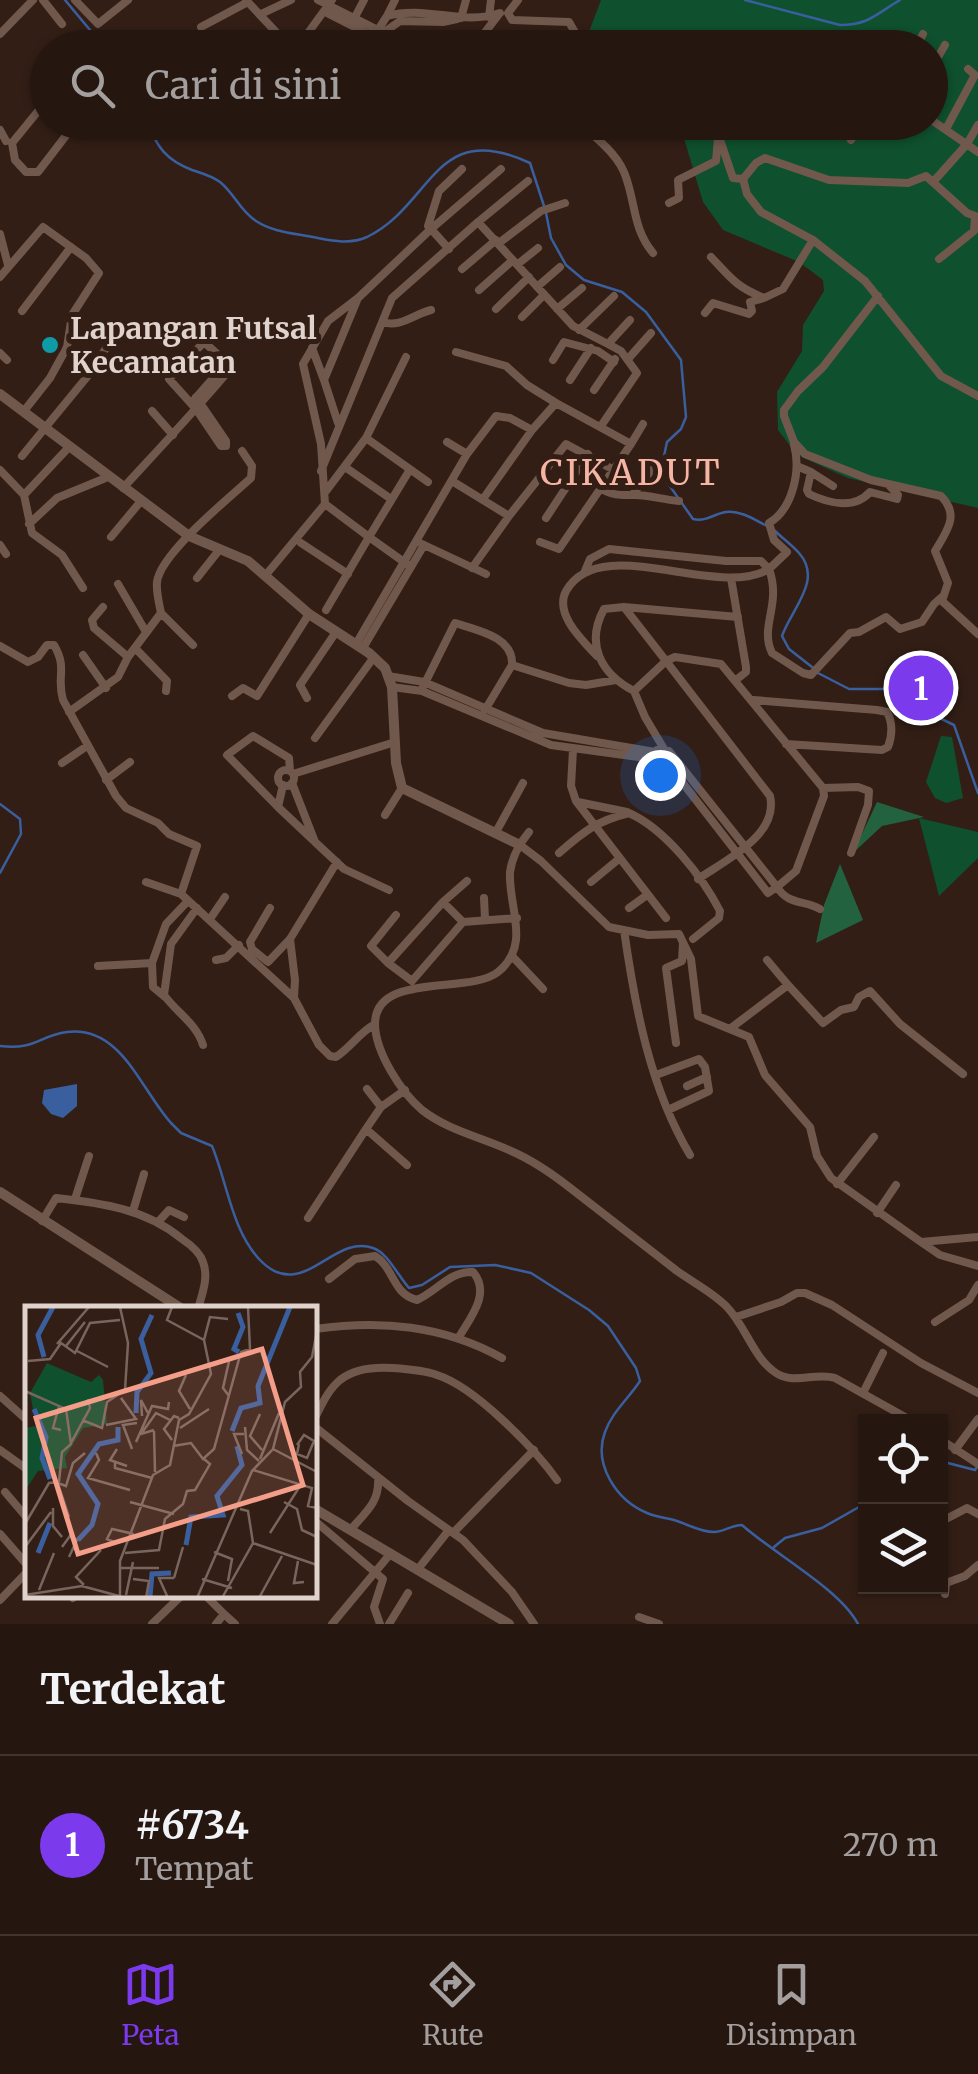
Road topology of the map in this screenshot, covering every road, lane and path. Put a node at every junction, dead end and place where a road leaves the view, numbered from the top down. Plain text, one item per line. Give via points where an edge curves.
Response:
1 (33, 0) edge
2 (43, 0) edge
3 (74, 0) edge
4 (128, 0) edge
5 (291, 0) edge
6 (318, 0) edge
7 (364, 0) edge
8 (395, 0) edge
9 (413, 0) edge
10 (439, 0) edge
11 (466, 0) edge
12 (491, 0) edge
13 (518, 0) edge
14 (247, 1) edge
15 (328, 6) edge
16 (437, 13) junction
17 (504, 13) junction
18 (262, 14) junction
19 (413, 14) junction
20 (387, 16) junction
21 (489, 16) junction
22 (462, 18) junction
23 (354, 19) junction
24 (62, 24) dead end
25 (200, 27) dead end
26 (277, 30) edge
27 (309, 30) edge
28 (364, 30) edge
29 (387, 30) edge
30 (489, 30) edge
31 (573, 30) edge
32 (0, 34) edge
33 (968, 68) dead end
34 (30, 120) edge
35 (978, 125) edge
36 (948, 126) edge
37 (0, 130) edge
38 (948, 131) edge
39 (61, 140) edge
40 (594, 140) edge
41 (718, 140) edge
42 (720, 140) edge
43 (966, 144) junction
44 (6, 145) edge
45 (978, 152) edge
46 (462, 169) dead end
47 (501, 169) dead end
48 (743, 179) junction
49 (528, 181) dead end
50 (934, 182) junction
51 (669, 203) dead end
52 (561, 205) dead end
53 (977, 217) edge
54 (478, 222) junction
55 (431, 229) junction
56 (0, 234) edge
57 (813, 240) junction
58 (497, 242) junction
59 (71, 247) junction
60 (538, 248) dead end
61 (449, 249) junction
62 (654, 252) dead end
63 (711, 257) dead end
64 (939, 260) dead end
65 (516, 262) junction
66 (8, 264) junction
67 (560, 267) dead end
68 (462, 269) dead end
69 (0, 277) edge
70 (529, 278) junction
71 (537, 286) junction
72 (582, 288) dead end
73 (479, 290) dead end
74 (544, 295) junction
75 (614, 296) dead end
76 (878, 296) junction
77 (358, 298) junction
78 (764, 298) junction
79 (496, 309) dead end
80 (557, 309) junction
81 (431, 310) dead end
82 (22, 312) dead end
83 (705, 313) dead end
84 (522, 317) dead end
85 (630, 320) dead end
86 (383, 322) junction
87 (578, 330) junction
88 (651, 332) dead end
89 (135, 337) dead end
90 (608, 344) junction
91 (312, 348) junction
92 (591, 348) junction
93 (456, 352) dead end
94 (625, 355) junction
95 (406, 356) dead end
96 (553, 360) dead end
97 (614, 362) junction
98 (324, 380) junction
99 (570, 380) dead end
100 (594, 390) dead end
101 (978, 396) edge
102 (1, 398) edge
103 (196, 403) junction
104 (556, 403) junction
105 (152, 410) dead end
106 (24, 411) junction
107 (338, 423) junction
108 (643, 424) dead end
109 (601, 426) junction
110 (47, 427) junction
111 (532, 430) junction
112 (173, 436) junction
113 (366, 438) junction
114 (447, 442) dead end
115 (794, 442) junction
116 (631, 444) junction
117 (70, 446) junction
118 (242, 450) dead end
119 (467, 454) junction
120 (588, 454) junction
121 (22, 456) dead end
122 (657, 463) dead end
123 (345, 467) junction
124 (799, 467) junction
125 (0, 470) edge
126 (321, 470) junction
127 (614, 470) junction
128 (409, 471) junction
129 (811, 472) junction
130 (108, 478) junction
131 (452, 481) junction
132 (428, 482) dead end
133 (886, 483) junction
134 (833, 486) dead end
135 (123, 488) junction
136 (601, 489) junction
137 (326, 491) junction
138 (633, 494) junction
139 (24, 495) junction
140 (483, 498) junction
141 (391, 499) junction
142 (141, 501) junction
143 (679, 501) dead end
144 (325, 504) junction
145 (509, 516) junction
146 (546, 518) dead end
147 (30, 524) junction
148 (189, 536) junction
149 (111, 537) dead end
150 (369, 537) junction
151 (540, 542) dead end
152 (301, 543) dead end
153 (421, 544) junction
154 (220, 549) junction
155 (408, 565) junction
156 (472, 568) junction
157 (769, 569) junction
158 (585, 571) junction
159 (348, 574) junction
160 (486, 574) dead end
161 (265, 576) junction
162 (198, 578) dead end
163 (731, 578) junction
164 (118, 584) dead end
165 (83, 588) dead end
166 (942, 597) junction
167 (103, 606) dead end
168 (624, 607) junction
169 (326, 610) dead end
170 (161, 613) junction
171 (309, 614) junction
172 (738, 617) junction
173 (146, 632) junction
174 (336, 632) junction
175 (978, 634) edge
176 (193, 645) dead end
177 (0, 646) edge
178 (360, 646) junction
179 (135, 648) junction
180 (83, 655) dead end
181 (128, 657) junction
182 (374, 658) junction
183 (600, 660) junction
184 (666, 661) junction
185 (512, 664) junction
186 (616, 680) junction
187 (736, 680) junction
188 (390, 682) junction
189 (586, 685) junction
190 (423, 686) junction
191 (106, 688) junction
192 (634, 691) junction
193 (166, 692) dead end
194 (232, 696) dead end
195 (306, 698) dead end
196 (753, 700) junction
197 (485, 711) junction
198 (69, 712) junction
199 (315, 738) dead end
200 (395, 742) junction
201 (786, 744) junction
202 (87, 746) junction
203 (573, 750) junction
204 (662, 756) junction
205 (130, 762) dead end
206 (62, 763) dead end
207 (290, 778) junction
208 (106, 780) junction
209 (522, 784) dead end
210 (402, 788) junction
211 (823, 788) junction
212 (578, 802) junction
213 (278, 807) junction
214 (629, 813) junction
215 (386, 814) dead end
216 (593, 824) junction
217 (496, 832) junction
218 (529, 832) dead end
219 (315, 842) junction
220 (520, 845) junction
221 (740, 848) junction
222 (559, 852) dead end
223 (851, 853) dead end
224 (620, 858) junction
225 (337, 862) junction
226 (698, 879) junction
227 (467, 881) dead end
228 (146, 882) dead end
229 (591, 882) dead end
230 (778, 887) junction
231 (389, 890) dead end
232 (647, 895) junction
233 (225, 897) dead end
234 (184, 898) junction
235 (484, 898) dead end
236 (443, 902) junction
237 (197, 908) junction
238 (270, 908) dead end
239 (629, 908) dead end
240 (820, 909) dead end
241 (396, 915) dead end
242 (517, 918) junction
243 (666, 918) dead end
244 (210, 919) junction
245 (485, 919) junction
246 (464, 922) junction
247 (624, 930) junction
248 (683, 938) junction
249 (290, 939) junction
250 (694, 939) dead end
251 (239, 945) junction
252 (512, 956) junction
253 (216, 960) dead end
254 (767, 960) dead end
255 (152, 964) junction
256 (388, 964) junction
257 (98, 966) dead end
258 (788, 984) junction
259 (544, 989) dead end
260 (165, 997) junction
261 (294, 998) junction
262 (375, 1024) junction
263 (730, 1028) junction
264 (676, 1043) dead end
265 (203, 1045) dead end
266 (963, 1074) dead end
267 (656, 1076) junction
268 (708, 1077) junction
269 (687, 1086) dead end
270 (367, 1088) dead end
271 (405, 1090) junction
272 (381, 1107) junction
273 (668, 1110) junction
274 (366, 1129) junction
275 (874, 1138) dead end
276 (690, 1155) dead end
277 (90, 1156) dead end
278 (407, 1165) dead end
279 (144, 1174) dead end
280 (837, 1184) junction
281 (896, 1185) dead end
282 (0, 1192) edge
283 (74, 1199) junction
284 (133, 1212) junction
285 (877, 1213) junction
286 (184, 1218) dead end
287 (308, 1218) dead end
288 (158, 1221) junction
289 (42, 1222) junction
290 (978, 1237) edge
291 (920, 1242) junction
292 (978, 1266) edge
293 (328, 1279) dead end
294 (978, 1285) edge
295 (177, 1306) edge
296 (199, 1306) edge
297 (736, 1317) junction
298 (935, 1322) dead end
299 (318, 1329) edge
300 (459, 1337) junction
301 (883, 1353) dead end
302 (502, 1358) dead end
303 (864, 1393) junction
304 (978, 1393) edge
305 (0, 1396) edge
306 (318, 1412) edge
307 (900, 1414) edge
308 (25, 1417) edge
309 (978, 1419) edge
310 (318, 1429) edge
311 (948, 1446) edge
312 (0, 1450) edge
313 (534, 1450) junction
314 (954, 1450) junction
315 (978, 1464) edge
316 (25, 1468) edge
317 (378, 1477) junction
318 (557, 1480) dead end
319 (5, 1492) dead end
320 (318, 1511) edge
321 (978, 1514) edge
322 (25, 1515) edge
323 (948, 1518) edge
324 (318, 1523) edge
325 (350, 1530) junction
326 (451, 1531) junction
327 (0, 1534) edge
328 (390, 1553) junction
329 (25, 1565) edge
330 (978, 1565) edge
331 (418, 1569) junction
332 (25, 1572) edge
333 (377, 1572) junction
334 (948, 1582) edge
335 (408, 1593) dead end
336 (179, 1599) edge
337 (209, 1599) edge
338 (0, 1600) edge
339 (224, 1614) junction
340 (639, 1617) dead end
341 (152, 1624) edge
342 (216, 1624) edge
343 (235, 1624) edge
344 (332, 1624) edge
345 (380, 1624) edge
346 (389, 1624) edge
347 (509, 1624) edge
348 (534, 1624) edge
349 (659, 1624) edge

1 - 32 street
2 - 24 street
3 - 4 street via 98,24
5 - 18 street
6 - 15 street
7 - 23 street
8 - 20 street
9 - 19 street
10 - 16 street
11 - 22 street
12 - 21 street
13 - 17 street
14 - 18 street
14 - 25 street
15 - 23 street
15 - 27 street
15 - 28 street
16 - 19 street
16 - 22 street
17 - 21 street
17 - 30 street
17 - 31 street via 514,21 569,22
18 - 26 street
19 - 20 street
20 - 23 street via 378,30
21 - 22 street
22 - 29 street via 400,20
33 - 36 street via 975,75
34 - 44 street
35 - 43 street
37 - 44 street
38 - 43 street
39 - 44 street via 32,174
40 - 62 street via 620,164 634,218
41 - 51 street via 716,161 678,180 680,198
42 - 48 street via 730,174
43 - 45 street
43 - 50 street
46 - 55 street via 435,198
47 - 55 street
48 - 50 street via 766,158 829,180 908,183 926,176
48 - 57 street via 762,212
49 - 54 street
50 - 53 street
52 - 58 street
53 - 64 street via 974,231
54 - 58 street
54 - 61 street
55 - 61 street
55 - 77 street
56 - 66 street
57 - 76 street
57 - 78 street via 784,289
58 - 65 street
58 - 68 street
59 - 66 street via 43,226
59 - 82 street
59 - 106 street via 99,273 72,316 50,378
60 - 65 street
61 - 86 street via 394,296
63 - 78 street via 740,288
65 - 70 street
65 - 73 street
66 - 69 street
67 - 71 street
70 - 71 street
70 - 79 street
71 - 74 street
72 - 80 street
74 - 80 street
74 - 84 street
75 - 87 street
76 - 101 street via 941,376
76 - 115 street via 788,404 784,416
77 - 91 street via 328,322
77 - 98 street
78 - 83 street via 750,302 749,314 713,303
80 - 87 street
81 - 86 street via 401,324
85 - 90 street
86 - 107 street
87 - 90 street
88 - 94 street
89 - 110 street via 120,326
90 - 94 street
91 - 98 street
91 - 126 street via 303,364
92 - 96 street via 561,343
92 - 97 street
92 - 99 street
93 - 104 street via 506,366
94 - 97 street
94 - 109 street via 636,377
95 - 113 street
97 - 100 street
98 - 107 street
102 - 106 street
103 - 103 street via 226,441 226,446 221,446
103 - 103 street via 226,374 225,361 204,342 170,376
103 - 112 street
104 - 109 street
104 - 111 street
105 - 112 street
106 - 110 street
107 - 126 street
108 - 116 street
109 - 116 street
110 - 117 street
110 - 121 street
111 - 119 street via 496,416
111 - 140 street
112 - 135 street
113 - 123 street
113 - 128 street
114 - 119 street
115 - 124 street
115 - 133 street via 813,458
116 - 127 street
117 - 130 street
117 - 139 street
118 - 148 street via 251,478
119 - 131 street
120 - 127 street
120 - 145 street via 566,444
120 - 146 street
122 - 138 street
123 - 137 street
123 - 141 street
124 - 129 street
124 - 157 street via 783,513 769,526 787,552
125 - 139 street
126 - 137 street
127 - 136 street
128 - 132 street
128 - 141 street
129 - 133 street via 809,494 841,503 870,492 897,499
129 - 134 street
130 - 135 street
130 - 147 street via 56,498
131 - 140 street
131 - 153 street
133 - 166 street via 941,496 951,509 936,551 948,583
135 - 142 street
136 - 138 street via 617,497
136 - 151 street via 559,549
137 - 144 street
138 - 143 street
139 - 147 street
140 - 145 street
141 - 150 street
142 - 148 street
142 - 149 street
144 - 150 street
144 - 161 street
145 - 156 street
147 - 165 street
148 - 154 street
148 - 170 street via 161,568
150 - 155 street
150 - 159 street
152 - 159 street
153 - 155 street
153 - 156 street
154 - 161 street
154 - 162 street
155 - 178 street
156 - 160 street
157 - 158 street via 761,560 609,549 590,559
157 - 163 street
157 - 166 street via 775,593 766,633 770,650 807,675 850,633 886,617 900,628 918,626
158 - 163 street via 613,566
158 - 183 street via 563,596 562,608
159 - 169 street
161 - 171 street
163 - 172 street
164 - 173 street
166 - 175 street
167 - 181 street via 92,624
168 - 172 street
168 - 183 street via 612,606 600,616
168 - 184 street
170 - 173 street
170 - 176 street
171 - 174 street
171 - 194 street via 257,696 242,688
172 - 187 street via 746,672
173 - 179 street
174 - 178 street
174 - 195 street via 300,685
177 - 198 street via 28,662 54,645 63,661 60,688
178 - 182 street
179 - 181 street
179 - 193 street via 167,680
180 - 191 street
181 - 191 street
182 - 188 street
182 - 199 street
183 - 186 street
183 - 189 street
184 - 187 street via 717,662
184 - 192 street
184 - 221 street via 770,796 770,821
185 - 189 street
185 - 190 street via 507,645 455,623
185 - 197 street
186 - 189 street
186 - 192 street
187 - 196 street
188 - 190 street
188 - 200 street
190 - 197 street
191 - 198 street
192 - 204 street
196 - 201 street
196 - 201 street via 877,710 890,717 891,739 882,750
197 - 203 street
197 - 204 street via 543,733
198 - 202 street
200 - 207 street
200 - 210 street
201 - 211 street
202 - 206 street
202 - 208 street
203 - 204 street
203 - 212 street via 571,786
204 - 221 street
205 - 208 street
207 - 213 street
207 - 213 street via 288,758 254,736 227,756
207 - 219 street
208 - 234 street via 132,813 197,846
209 - 217 street
210 - 215 street
210 - 217 street
211 - 223 street via 869,791
211 - 230 street via 803,857
212 - 214 street
212 - 216 street
213 - 219 street
214 - 216 street
214 - 226 street via 663,834
216 - 222 street
216 - 224 street
217 - 220 street
218 - 220 street
219 - 225 street
220 - 242 street via 510,875
220 - 247 street via 599,919
221 - 226 street
221 - 230 street
224 - 229 street
224 - 232 street
225 - 231 street
225 - 249 street
226 - 250 street via 720,914
227 - 236 street
228 - 234 street
230 - 240 street via 792,901
232 - 239 street
232 - 243 street
233 - 244 street
234 - 237 street
234 - 255 street
235 - 245 street
236 - 246 street
236 - 256 street
237 - 244 street
237 - 260 street via 171,944
238 - 249 street via 250,939 252,948 268,962
241 - 256 street via 371,946
242 - 245 street
242 - 252 street
244 - 251 street
245 - 246 street
246 - 256 street via 412,980
247 - 248 street
247 - 267 street via 635,1006
248 - 263 street via 696,1014
248 - 264 street via 682,961 666,968
249 - 261 street
251 - 253 street
251 - 261 street
252 - 259 street
252 - 262 street via 484,980 399,992 382,1006
254 - 258 street
255 - 257 street
255 - 260 street via 153,986
258 - 263 street
258 - 266 street via 824,1022 872,992 900,1024
260 - 265 street via 196,1026
261 - 262 street via 330,1056
262 - 271 street
263 - 280 street via 752,1041 765,1075 804,1117 817,1156
267 - 268 street via 699,1059
267 - 273 street
268 - 269 street
268 - 273 street via 709,1090
270 - 272 street
271 - 272 street
271 - 297 street via 449,1127 543,1167
272 - 274 street
273 - 276 street
274 - 278 street
274 - 287 street
275 - 280 street
277 - 283 street
279 - 284 street
280 - 285 street
281 - 285 street
282 - 289 street
283 - 284 street
283 - 289 street via 52,1199
284 - 288 street
285 - 291 street
286 - 288 street via 169,1210
288 - 296 street via 203,1262
289 - 295 street
290 - 291 street
291 - 292 street via 940,1256
293 - 300 street via 356,1259 375,1256 412,1300 461,1272 474,1272 480,1298
294 - 298 street via 969,1300
297 - 303 street via 778,1375 826,1376
297 - 304 street via 805,1293
299 - 300 street via 398,1324
300 - 302 street
301 - 303 street
303 - 307 street
305 - 308 street
306 - 313 street via 346,1376 409,1369 453,1383
309 - 314 street
310 - 317 street
311 - 314 street
312 - 316 street
313 - 318 street
313 - 326 street
314 - 315 street
317 - 325 street via 373,1506
317 - 326 street
319 - 322 street
320 - 325 street
321 - 323 street via 967,1508
324 - 333 street
325 - 328 street
326 - 331 street
326 - 348 street
327 - 329 street
328 - 331 street
328 - 333 street
330 - 334 street
331 - 347 street
332 - 338 street
333 - 344 street
333 - 345 street via 383,1585 374,1607
335 - 346 street
336 - 341 street
337 - 339 street
339 - 342 street
339 - 343 street
340 - 349 street

